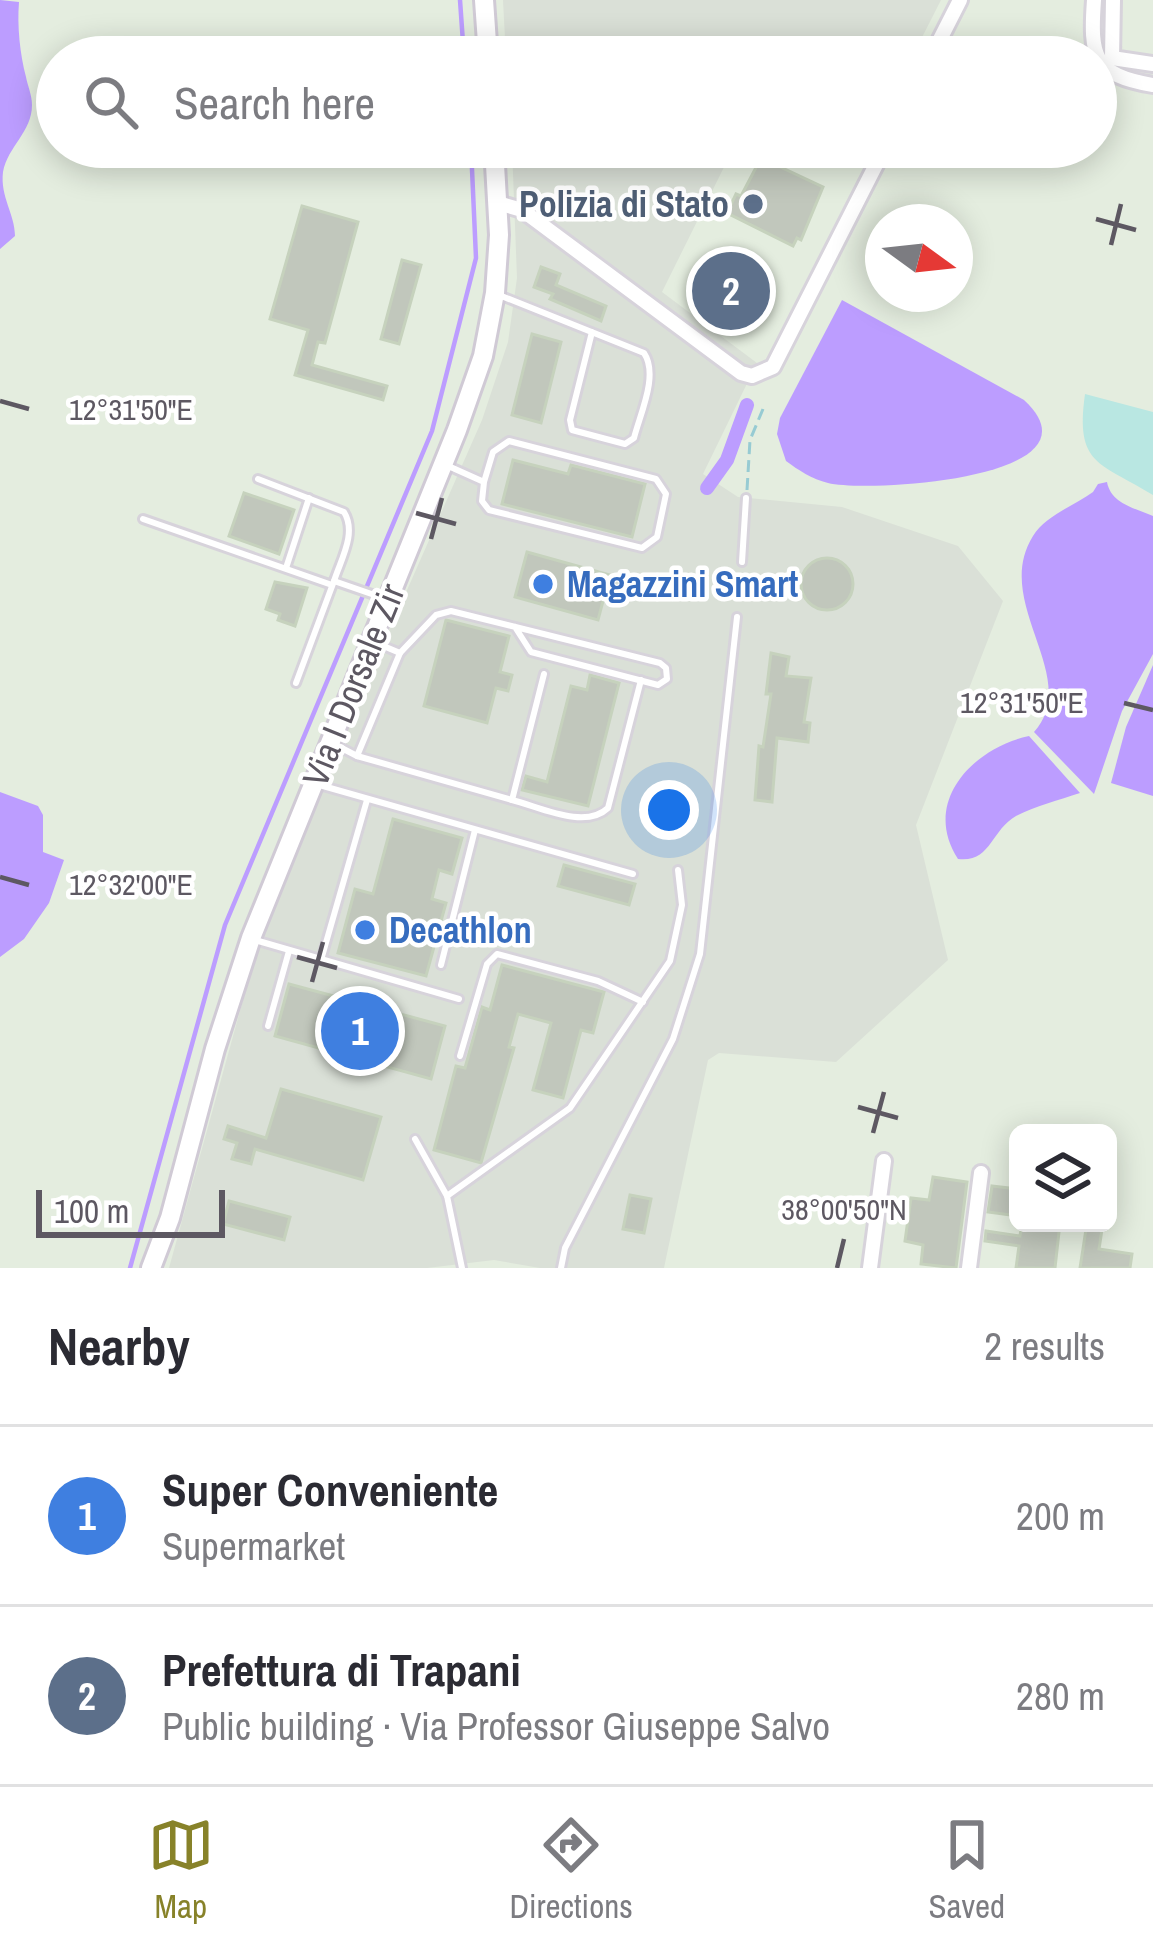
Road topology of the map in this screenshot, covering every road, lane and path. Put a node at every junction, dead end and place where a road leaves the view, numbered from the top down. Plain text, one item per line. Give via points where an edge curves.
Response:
1 (484, 0) edge
2 (960, 0) edge
3 (1094, 0) edge
4 (1113, 0) edge
5 (487, 36) edge
6 (942, 36) edge
7 (1091, 36) edge
8 (1112, 36) edge
9 (1117, 59) edge
10 (1153, 64) edge
11 (1117, 75) edge
12 (1153, 85) edge
13 (496, 168) edge
14 (874, 168) edge
15 (498, 203) junction
16 (495, 293) junction
17 (592, 332) junction
18 (763, 409) dead end
19 (443, 464) junction
20 (258, 478) dead end
21 (484, 482) junction
22 (309, 498) junction
23 (746, 498) joint
24 (143, 519) dead end
25 (742, 562) dead end
26 (285, 569) junction
27 (333, 583) junction
28 (379, 597) junction
29 (737, 617) dead end
30 (515, 627) junction
31 (371, 640) junction
32 (400, 653) junction
33 (544, 674) dead end
34 (641, 680) junction
35 (296, 683) dead end
36 (329, 742) junction
37 (357, 756) junction
38 (313, 783) junction
39 (367, 800) junction
40 (512, 800) junction
41 (475, 830) junction
42 (678, 870) dead end
43 (633, 874) dead end
44 (251, 938) junction
45 (289, 951) junction
46 (322, 960) junction
47 (440, 964) dead end
48 (459, 998) dead end
49 (643, 1002) junction
50 (268, 1026) dead end
51 (460, 1056) dead end
52 (415, 1139) dead end
53 (884, 1161) dead end
54 (981, 1173) dead end
55 (447, 1196) junction
56 (155, 1267) edge
57 (462, 1268) edge
58 (561, 1268) edge
59 (870, 1268) edge
60 (969, 1268) edge

1 - 5 main road
2 - 6 street
3 - 7 street
4 - 8 street
9 - 10 street
11 - 12 street
13 - 15 main road, Via I Dorsale Zir
14 - 15 street via 763,375 742,373 522,210
15 - 16 main road, Via I Dorsale Zir
16 - 17 lane
16 - 19 main road, Via I Dorsale Zir via 483,356
17 - 17 lane via 644,353 651,364 634,438 625,444 571,425
18 - 23 path via 750,440
19 - 21 lane
19 - 28 main road, Via I Dorsale Zir
20 - 22 lane
21 - 21 lane via 489,510 642,548 657,537 666,494 656,479 509,441 493,452
22 - 26 lane
22 - 27 lane via 350,522
23 - 25 lane
24 - 26 lane
26 - 27 lane
27 - 28 lane
27 - 35 lane
28 - 31 main road, Via I Dorsale Zir
29 - 58 lane via 700,954 673,1039
30 - 32 lane via 451,610
30 - 34 lane via 531,652
30 - 34 lane via 666,668 664,684
31 - 32 lane
31 - 36 main road, Via I Dorsale Zir
32 - 37 lane
33 - 40 lane
34 - 40 lane via 602,815 586,819
36 - 37 lane
36 - 38 main road, Via I Dorsale Zir
37 - 40 lane
38 - 39 lane
38 - 44 main road, Via I Dorsale Zir
39 - 41 lane
39 - 46 lane
41 - 43 lane
41 - 47 lane
42 - 49 lane via 676,944
44 - 45 lane
44 - 56 main road, Via I Dorsale Zir
45 - 46 lane
45 - 50 lane
46 - 48 lane
49 - 51 lane via 497,954
49 - 55 lane via 570,1108
52 - 55 lane
53 - 59 street
54 - 60 street
55 - 57 lane

